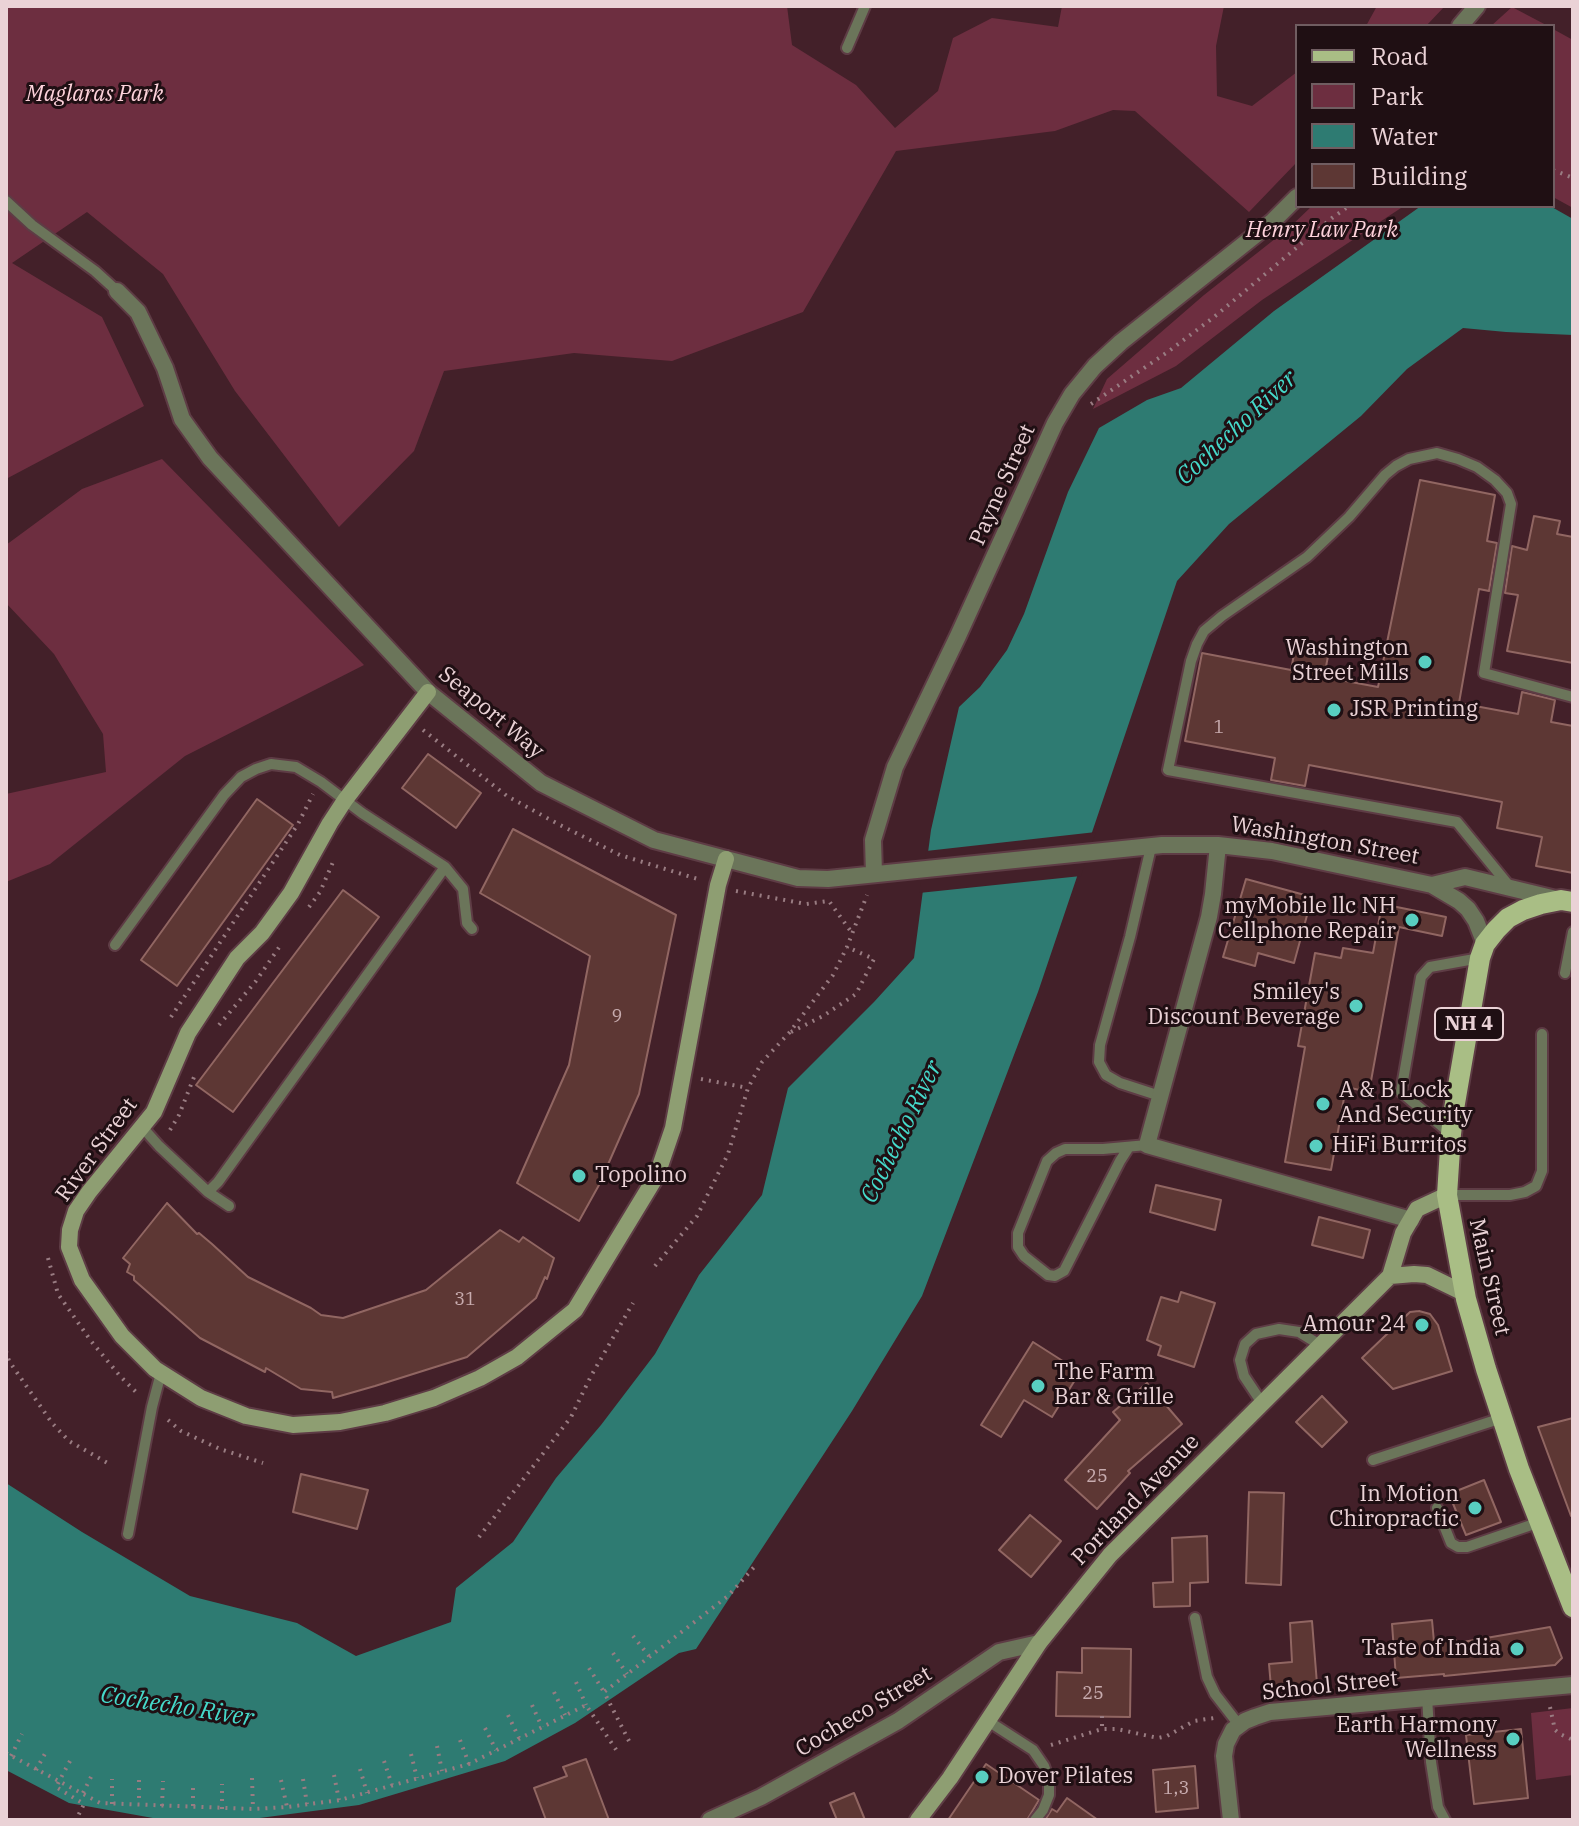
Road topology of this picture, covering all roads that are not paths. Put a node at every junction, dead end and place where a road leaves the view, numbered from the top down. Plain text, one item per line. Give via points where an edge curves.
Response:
1 (865, 6) edge
2 (1477, 6) edge
3 (1462, 24) edge
4 (847, 48) dead end
5 (1295, 199) edge
6 (6, 201) edge
7 (117, 291) joint
8 (428, 692) junction
9 (1573, 697) edge
10 (345, 800) junction
11 (1218, 845) junction
12 (1151, 847) junction
13 (726, 859) junction
14 (445, 867) junction
15 (874, 874) junction
16 (1432, 885) junction
17 (1511, 888) junction
18 (1567, 901) edge
19 (472, 929) dead end
20 (1573, 932) edge
21 (115, 945) dead end
22 (1482, 951) junction
23 (1565, 973) dead end
24 (1542, 1034) dead end
25 (1160, 1096) junction
26 (143, 1128) junction
27 (1451, 1134) junction
28 (1147, 1145) junction
29 (1129, 1147) junction
30 (208, 1192) junction
31 (1447, 1195) junction
32 (229, 1206) dead end
33 (1411, 1220) junction
34 (1390, 1276) junction
35 (1464, 1293) junction
36 (1320, 1345) junction
37 (161, 1373) junction
38 (1262, 1403) junction
39 (1502, 1418) junction
40 (1373, 1460) dead end
41 (1437, 1508) dead end
42 (1540, 1522) junction
43 (128, 1534) dead end
44 (1573, 1607) edge
45 (1195, 1618) dead end
46 (1039, 1643) junction
47 (1573, 1685) edge
48 (1427, 1697) junction
49 (988, 1721) junction
50 (1239, 1725) junction
51 (710, 1820) edge
52 (918, 1820) edge
53 (1035, 1820) edge
54 (1231, 1820) edge
55 (1445, 1820) edge

1 - 4 lane
2 - 3 street
5 - 15 street, Payne Street via 1121,342 1072,394 895,767 873,840
6 - 7 lane
7 - 8 street, Seaport Way via 138,312 180,414 210,458
8 - 10 street, River Street
8 - 13 street, Seaport Way via 541,783 654,840
9 - 17 lane via 1484,673 1511,504 1507,493 1477,467 1437,453 1409,459 1385,475 1307,557 1204,631 1191,661 1168,770 1457,822
10 - 14 lane
10 - 21 lane via 296,767 271,764 241,777
10 - 26 street, River Street via 291,893 237,958 188,1033
11 - 12 street, Washington Street
11 - 16 street, Washington Street via 1272,851
11 - 25 street via 1209,917
12 - 15 street, Washington Street
12 - 25 lane via 1099,1062 1106,1075 1120,1083
13 - 15 street, Seaport Way via 798,878
13 - 37 street, River Street via 673,1128 661,1164 575,1310 517,1357 480,1378 434,1398 340,1422 293,1425 246,1416 201,1398
14 - 19 lane via 463,889
14 - 30 lane
16 - 17 street, Washington Street via 1465,877
16 - 22 street via 1468,909
17 - 18 street, Washington Street
18 - 22 main road via 1541,904 1508,918
20 - 23 lane
22 - 27 main road, Main Street / NH 4
22 - 27 lane via 1430,967 1421,977 1401,1092
24 - 31 lane via 1542,1171 1536,1186 1510,1195
25 - 28 street
26 - 30 lane
26 - 37 street, River Street via 76,1211 69,1247 82,1280 122,1336
27 - 31 main road, Main Street / NH 4
28 - 29 lane
28 - 33 street
29 - 29 lane via 1065,1149 1047,1161 1018,1233 1018,1247 1048,1275 1064,1271
30 - 32 lane
31 - 33 street via 1417,1209
31 - 35 main road, Main Street / NH 4
33 - 34 street, Portland Avenue
34 - 35 street via 1427,1275
34 - 36 street, Portland Avenue
35 - 39 main road, Main Street / NH 4
36 - 38 street, Portland Avenue
36 - 38 lane via 1299,1332 1279,1329 1256,1334 1245,1344 1240,1360 1244,1376
37 - 43 lane
38 - 46 street, Portland Avenue via 1110,1555
39 - 40 lane
39 - 42 main road, Main Street / NH 4
41 - 42 lane via 1451,1543 1458,1547
42 - 44 main road, Main Street / NH 4
45 - 50 lane via 1207,1677
46 - 49 street, Portland Avenue
46 - 51 street, Cocheco Street via 999,1652 898,1721
47 - 48 street, School Street
48 - 50 street, School Street via 1270,1712
48 - 55 lane via 1431,1762
49 - 52 street, Portland Avenue
49 - 53 lane via 1033,1750 1044,1766 1049,1795
50 - 54 street via 1228,1737 1224,1756

